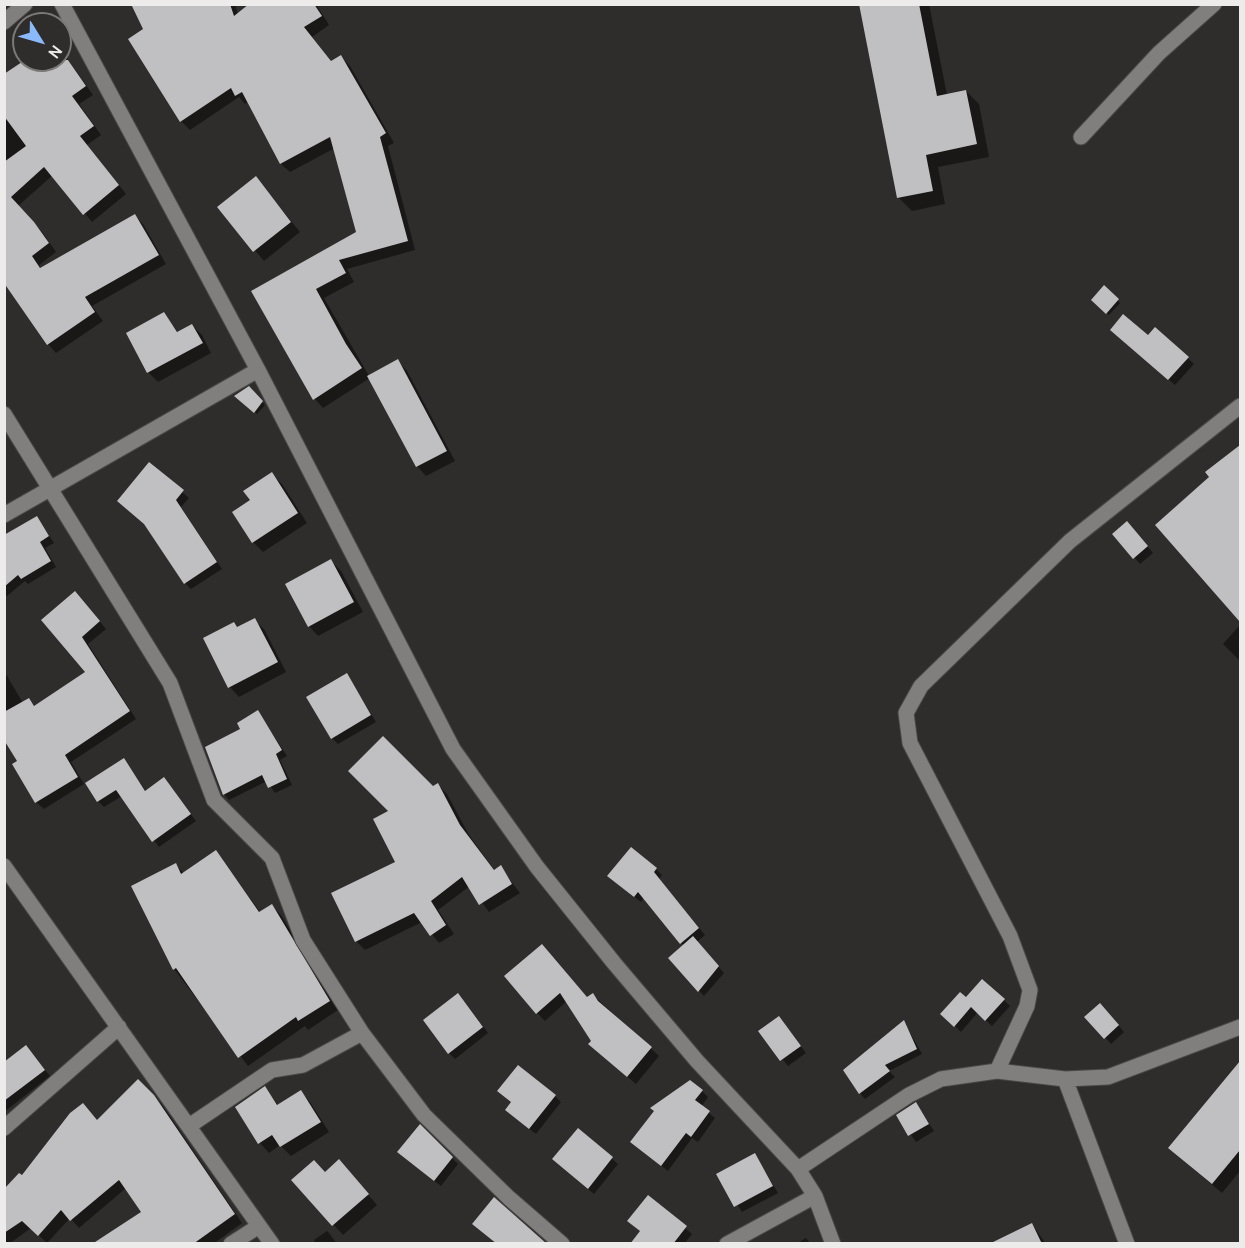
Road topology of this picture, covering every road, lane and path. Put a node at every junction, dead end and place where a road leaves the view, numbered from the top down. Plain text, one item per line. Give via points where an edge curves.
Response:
1 (25, 4) edge
2 (62, 4) edge
3 (1214, 4) edge
4 (4, 22) edge
5 (1081, 137) dead end
6 (258, 370) junction
7 (1240, 406) edge
8 (4, 414) edge
9 (52, 488) junction
10 (4, 515) edge
11 (4, 866) edge
12 (119, 1027) junction
13 (1240, 1028) edge
14 (362, 1033) junction
15 (997, 1071) junction
16 (1065, 1079) junction
17 (189, 1126) junction
18 (4, 1128) edge
19 (798, 1169) junction
20 (816, 1196) junction
21 (259, 1226) junction
22 (231, 1244) edge
23 (272, 1244) edge
24 (562, 1244) edge
25 (727, 1244) edge
26 (834, 1244) edge
27 (1127, 1244) edge

1 - 4 street
2 - 6 street
3 - 5 street via 1159,52
6 - 9 street
6 - 19 street via 453,749 537,867 614,963 697,1061
7 - 15 street via 1070,541 921,686 906,713 910,743 1010,936 1030,990 1027,1006
8 - 9 street
9 - 10 street
9 - 14 street via 170,682 213,800 272,858 303,940
11 - 12 street
12 - 17 street
12 - 18 street
13 - 16 street via 1108,1077
14 - 17 street via 303,1065 272,1070
14 - 24 street via 424,1115 508,1198
15 - 16 street
15 - 19 street via 941,1079 909,1095
16 - 27 street
17 - 21 street
19 - 20 street
20 - 25 street
20 - 26 street
21 - 22 street
21 - 23 street

